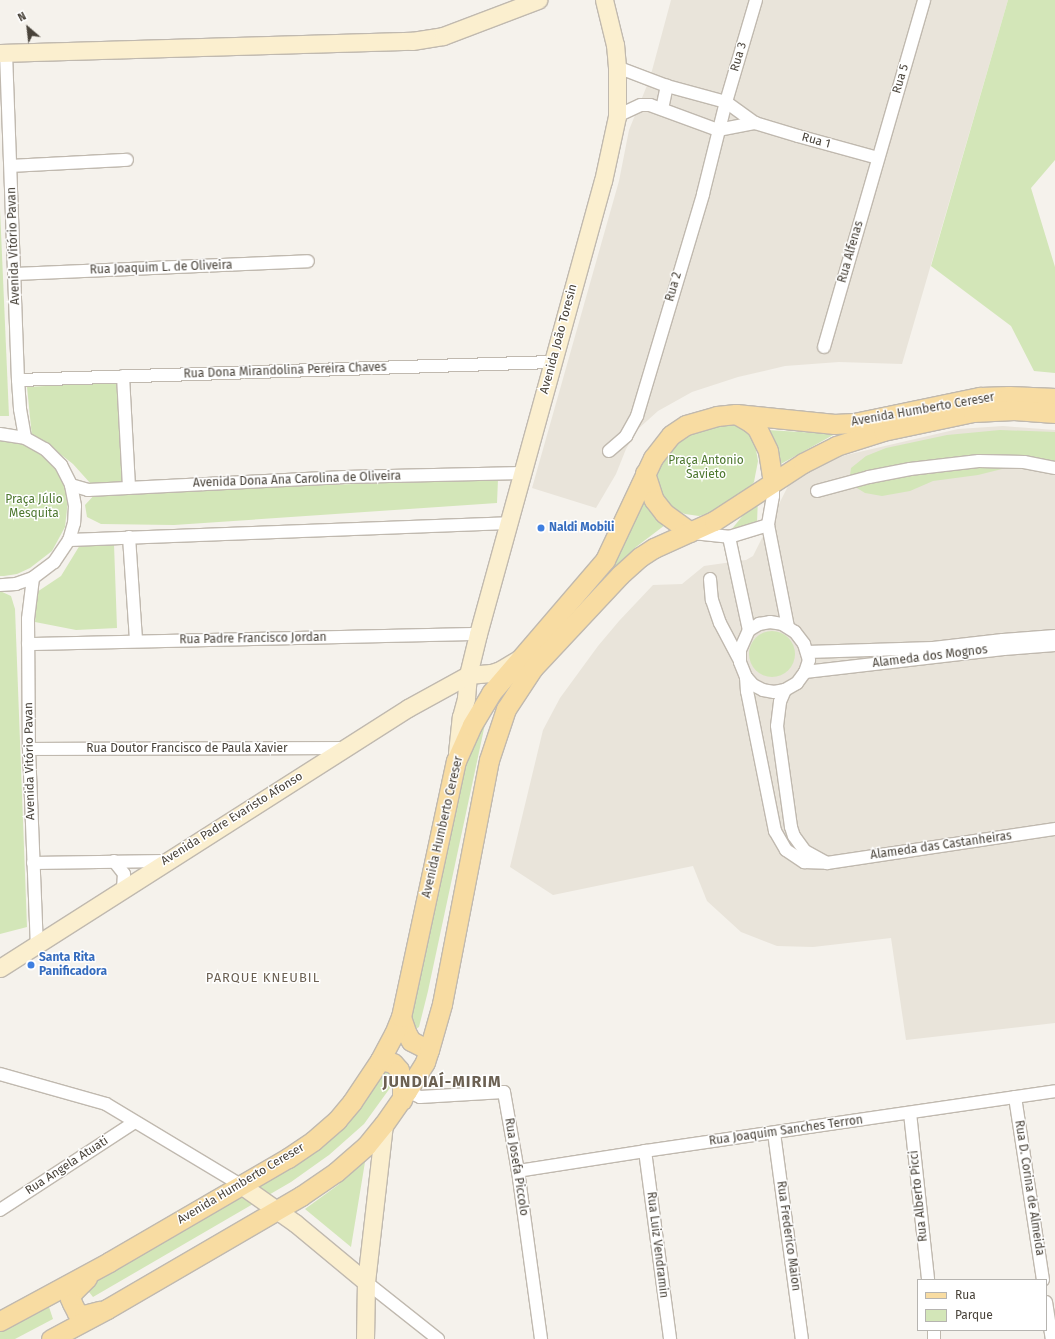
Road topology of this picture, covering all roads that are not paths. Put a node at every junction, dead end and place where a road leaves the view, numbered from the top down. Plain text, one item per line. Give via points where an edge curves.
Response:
1 (538, 0) edge
2 (604, 0) edge
3 (756, 0) edge
4 (924, 0) edge
5 (3, 53) edge
6 (617, 67) junction
7 (667, 86) junction
8 (726, 102) junction
9 (662, 109) junction
10 (723, 115) joint
11 (617, 116) junction
12 (755, 123) junction
13 (718, 130) junction
14 (878, 158) junction
15 (127, 160) dead end
16 (11, 166) junction
17 (308, 261) dead end
18 (15, 274) junction
19 (824, 347) dead end
20 (553, 362) junction
21 (123, 376) junction
22 (18, 380) junction
23 (1055, 398) edge
24 (1055, 413) edge
25 (736, 414) junction
26 (0, 434) edge
27 (26, 438) junction
28 (609, 452) dead end
29 (1055, 468) edge
30 (523, 473) junction
31 (645, 473) junction
32 (773, 482) junction
33 (71, 485) junction
34 (129, 488) junction
35 (817, 491) dead end
36 (509, 523) junction
37 (768, 525) junction
38 (690, 532) junction
39 (129, 537) junction
40 (729, 537) junction
41 (69, 540) junction
42 (33, 578) junction
43 (710, 579) dead end
44 (0, 585) edge
45 (788, 627) junction
46 (749, 630) junction
47 (478, 634) junction
48 (1055, 636) edge
49 (136, 641) junction
50 (28, 644) junction
51 (1055, 645) edge
52 (807, 652) junction
53 (524, 656) junction
54 (740, 662) junction
55 (805, 672) junction
56 (468, 675) junction
57 (746, 676) junction
58 (786, 690) junction
59 (345, 748) junction
60 (29, 749) junction
61 (456, 761) junction
62 (1055, 829) edge
63 (114, 861) junction
64 (165, 861) junction
65 (33, 863) junction
66 (827, 863) junction
67 (123, 889) junction
68 (37, 945) junction
69 (0, 968) edge
70 (401, 1017) junction
71 (429, 1050) junction
72 (380, 1060) junction
73 (0, 1074) edge
74 (1055, 1091) edge
75 (405, 1096) junction
76 (1015, 1097) junction
77 (910, 1113) junction
78 (134, 1122) junction
79 (384, 1124) junction
80 (774, 1133) junction
81 (645, 1151) junction
82 (518, 1171) junction
83 (241, 1185) junction
84 (0, 1210) edge
85 (274, 1210) junction
86 (109, 1262) junction
87 (928, 1279) edge
88 (1043, 1279) edge
89 (366, 1282) junction
90 (1047, 1308) edge
91 (107, 1309) junction
92 (0, 1321) edge
93 (51, 1339) edge
94 (365, 1339) edge
95 (438, 1339) edge
96 (541, 1339) edge
97 (670, 1339) edge
98 (802, 1339) edge
99 (1052, 1339) edge

1 - 5 street via 443,36 412,41
2 - 6 street, Avenida João Toresin via 615,45
3 - 8 street, Rua 3
4 - 14 street, Rua 5
5 - 16 street, Avenida Vitório Pavan
6 - 7 street
6 - 11 street, Avenida João Toresin
7 - 8 street
7 - 9 street
8 - 10 street, Rua 3
8 - 12 street, Rua 1
9 - 11 street via 641,105
9 - 13 street
10 - 13 street, Rua 2
11 - 20 street, Avenida João Toresin via 603,181
12 - 13 street, Rua 1
12 - 14 street, Rua 1
13 - 28 street, Rua 2 via 703,194 637,416 626,436
14 - 19 street, Rua Alfenas
15 - 16 street
16 - 18 street, Avenida Vitório Pavan
17 - 18 street, Rua Joaquim L. de Oliveira
18 - 22 street, Avenida Vitório Pavan
20 - 21 street, Rua Dona Mirandolina Pereira Chaves
20 - 30 street, Avenida João Toresin
21 - 22 street, Rua Dona Mirandolina Pereira Chaves
21 - 34 street
22 - 27 street, Avenida Vitório Pavan
23 - 25 main road, Avenida Humberto Cereser via 980,397 854,423 834,424
24 - 32 main road, Avenida Humberto Cereser via 1014,410 973,412 883,431 836,446
25 - 31 main road, Avenida Humberto Cereser via 703,419 681,428 660,446
25 - 32 main road via 756,428 768,451
26 - 27 street
27 - 33 street via 45,449 61,465
29 - 35 street via 1024,462 979,461 910,469
30 - 34 street, Avenida Dona Ana Carolina de Oliveira via 345,477
30 - 36 street, Avenida João Toresin
31 - 38 main road via 654,500 664,513
31 - 53 main road, Avenida Humberto Cereser via 605,560
32 - 37 street
32 - 38 main road, Avenida Humberto Cereser via 714,521
33 - 34 street, Avenida Dona Ana Carolina de Oliveira via 88,490
33 - 41 street via 75,506
36 - 39 street
36 - 47 street, Avenida João Toresin
37 - 40 street
37 - 45 street
38 - 40 street
38 - 71 main road, Avenida Humberto Cereser via 640,556 620,575 532,668 506,709 489,760 442,1004
39 - 41 street
39 - 49 street
40 - 46 street
41 - 42 street via 54,562
42 - 44 street via 16,584
42 - 50 street, Avenida Vitório Pavan via 28,604
43 - 54 street via 712,600 720,623
45 - 46 street via 770,622 759,624
45 - 52 street via 800,638
46 - 54 street via 740,650
47 - 49 street, Rua Padre Francisco Jordan
47 - 56 street, Avenida João Toresin
48 - 52 street, Alameda dos Mognos via 933,648
49 - 50 street, Rua Padre Francisco Jordan
50 - 60 street, Avenida Vitório Pavan
51 - 55 street, Alameda dos Mognos
52 - 55 street via 809,660
53 - 56 street via 500,670
53 - 61 main road, Avenida Humberto Cereser via 492,694 472,725
54 - 57 street
55 - 58 street via 797,683
56 - 59 street, Avenida Padre Evaristo Afonso via 408,708
56 - 61 street, Avenida João Toresin
57 - 58 street via 753,685 763,690
57 - 66 street, Alameda das Castanheiras via 777,835 786,850 804,862
58 - 66 street via 780,702 778,726 791,827 794,836 805,850
59 - 60 street, Rua Doutor Francisco de Paula Xavier
59 - 64 street, Avenida Padre Evaristo Afonso
60 - 65 street, Avenida Vitório Pavan
61 - 70 main road, Avenida Humberto Cereser
62 - 66 street, Alameda das Castanheiras
63 - 64 street
63 - 65 street
63 - 67 street via 124,874
64 - 67 street, Avenida Padre Evaristo Afonso
65 - 68 street, Avenida Vitório Pavan
67 - 68 street, Avenida Padre Evaristo Afonso
68 - 69 street, Avenida Padre Evaristo Afonso
70 - 71 main road via 411,1041
70 - 72 main road, Avenida Humberto Cereser
71 - 75 main road, Avenida Humberto Cereser via 425,1062
72 - 75 main road via 392,1063 399,1070
72 - 83 main road, Avenida Humberto Cereser via 352,1102 313,1141
73 - 78 street via 106,1104
74 - 76 street, Rua Joaquim Sanches Terron
75 - 79 main road, Avenida Humberto Cereser
75 - 82 street, Rua Josefa Piccolo via 504,1092
76 - 77 street, Rua Joaquim Sanches Terron
76 - 88 street, Rua D. Corina de Almeida
77 - 80 street, Rua Joaquim Sanches Terron
77 - 87 street, Rua Alberto Picci
78 - 83 street
78 - 84 street, Rua Angela Atuati
79 - 85 main road, Avenida Humberto Cereser via 366,1146 336,1172 301,1196
79 - 89 street
80 - 81 street, Rua Joaquim Sanches Terron
80 - 98 street, Rua Frederico Maion
81 - 82 street, Rua Joaquim Sanches Terron
81 - 97 street, Rua Luiz Vendramin
82 - 96 street, Rua Josefa Piccolo
83 - 85 street
83 - 86 main road, Avenida Humberto Cereser
85 - 89 street via 304,1230
85 - 91 main road, Avenida Humberto Cereser
86 - 91 main road via 82,1282 70,1298 77,1313 84,1315
86 - 92 main road, Avenida Humberto Cereser
89 - 94 street
89 - 95 street
90 - 99 street
91 - 93 main road, Avenida Humberto Cereser

